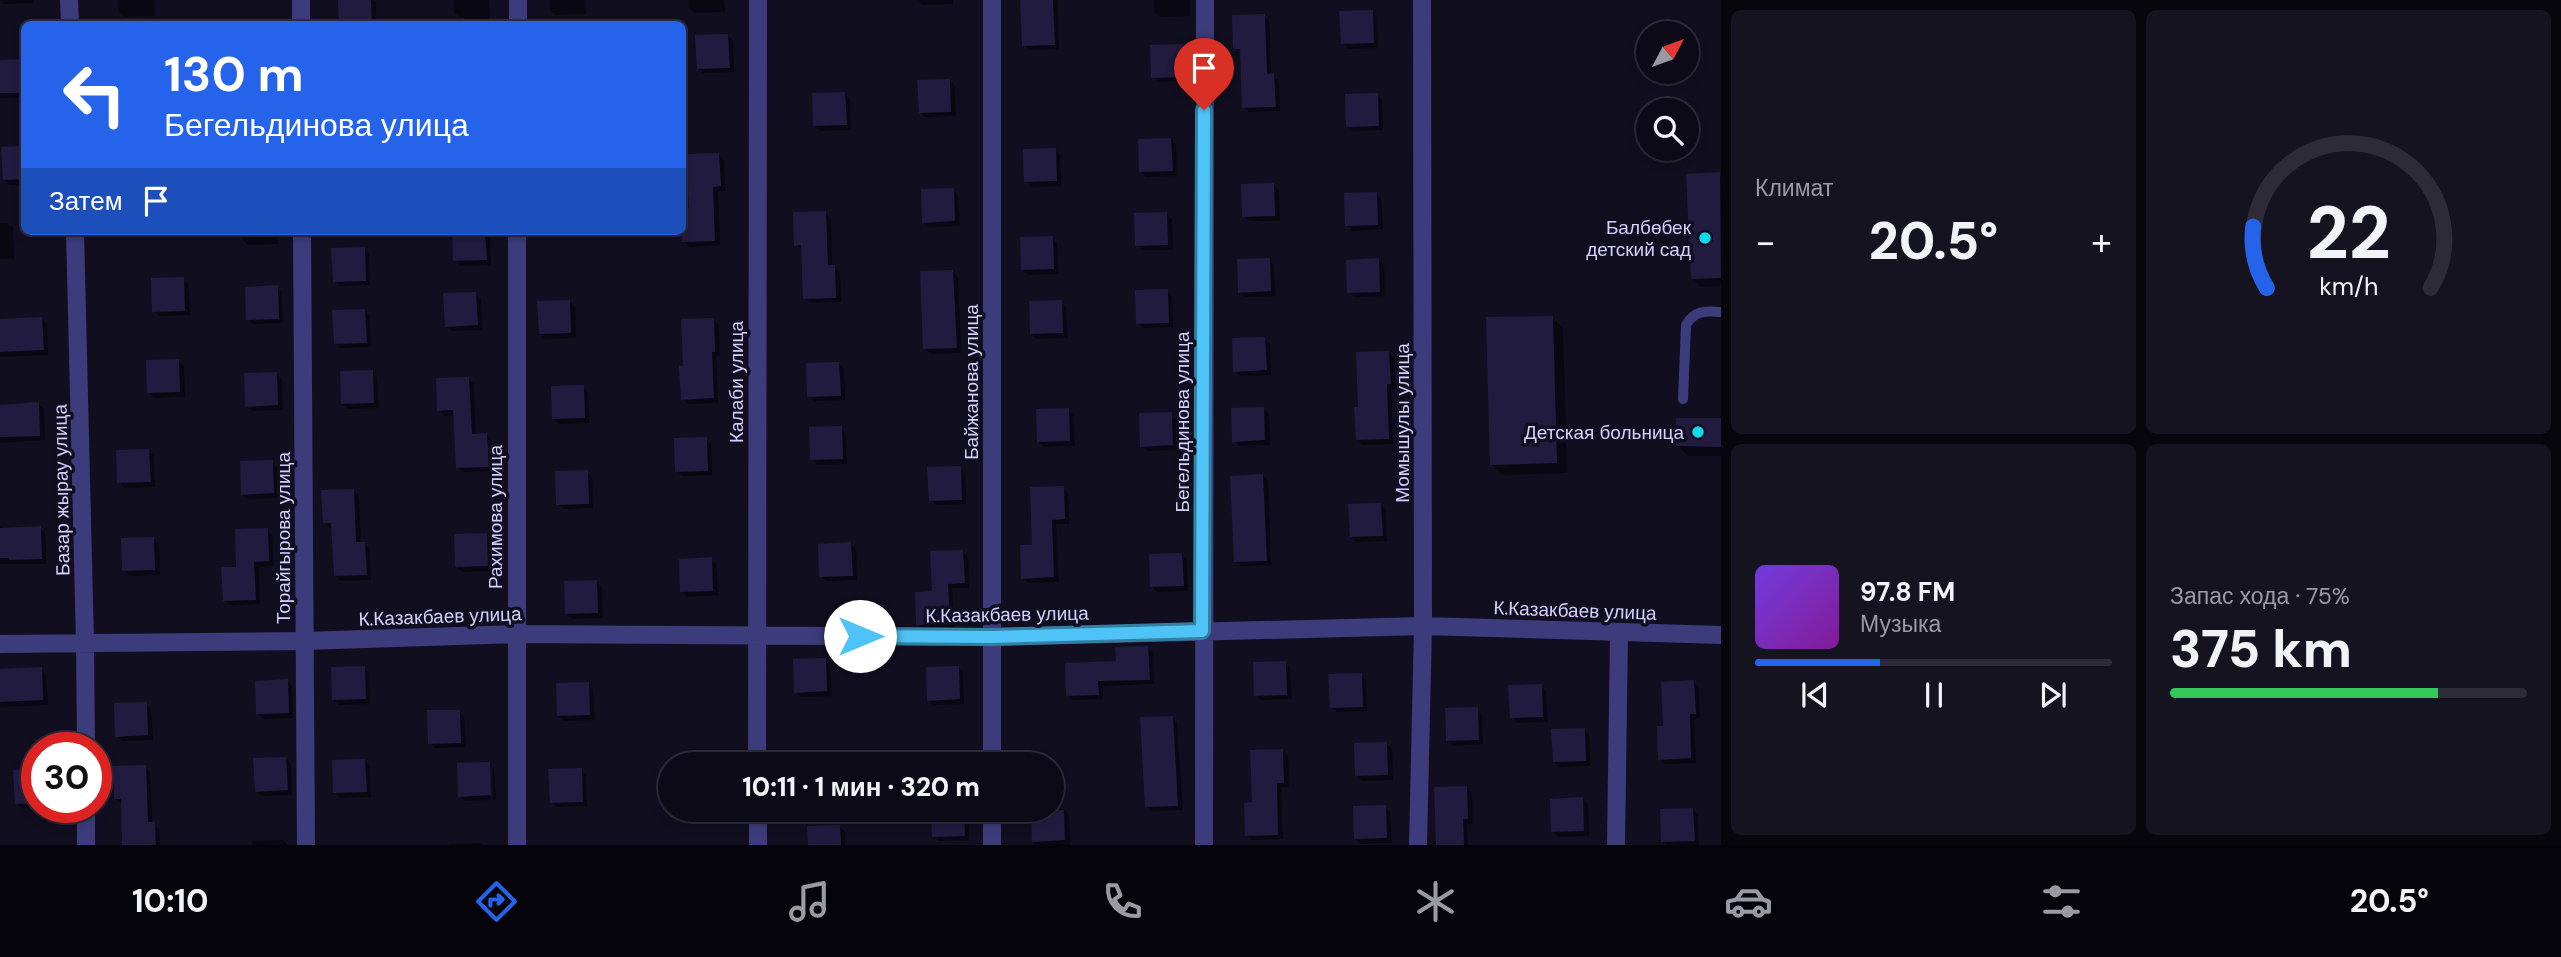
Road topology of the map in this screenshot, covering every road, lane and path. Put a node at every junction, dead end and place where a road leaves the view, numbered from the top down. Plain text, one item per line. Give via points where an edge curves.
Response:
1 (69, 0) edge
2 (301, 0) edge
3 (518, 0) edge
4 (758, 0) edge
5 (992, 0) edge
6 (1205, 0) edge
7 (1422, 0) edge
8 (70, 21) edge
9 (301, 21) edge
10 (518, 21) edge
11 (75, 235) edge
12 (302, 235) edge
13 (517, 235) edge
14 (1721, 312) edge
15 (1683, 399) dead end
16 (1423, 626) junction
17 (1202, 631) junction
18 (1619, 632) junction
19 (516, 634) junction
20 (757, 635) junction
21 (1721, 635) edge
22 (992, 637) junction
23 (304, 640) junction
24 (85, 643) junction
25 (0, 644) edge
26 (86, 732) edge
27 (757, 752) edge
28 (992, 752) edge
29 (758, 822) edge
30 (992, 822) edge
31 (86, 823) edge
32 (86, 845) edge
33 (306, 845) edge
34 (517, 845) edge
35 (758, 845) edge
36 (992, 845) edge
37 (1204, 845) edge
38 (1418, 845) edge
39 (1616, 845) edge

1 - 8 street
2 - 9 street
3 - 10 street
4 - 20 street, Калаби улица
5 - 22 street, Байжанова улица
6 - 17 street, Бегельдинова улица
7 - 16 street, Момышулы улица
11 - 24 street, Базар жырау улица
12 - 23 street, Торайгырова улица
13 - 19 street, Рахимова улица
14 - 15 lane via 1699,311 1686,325
16 - 17 street, К.Казакбаев улица
16 - 18 street, К.Казакбаев улица
16 - 38 street, Момышулы улица
17 - 22 street, К.Казакбаев улица
17 - 37 street, Бегельдинова улица
18 - 21 street, К.Казакбаев улица
18 - 39 street
19 - 20 street, К.Казакбаев улица
19 - 23 street, К.Казакбаев улица
19 - 34 street, Рахимова улица
20 - 22 street, К.Казакбаев улица
20 - 27 street, Калаби улица
22 - 28 street, Байжанова улица
23 - 24 street, К.Казакбаев улица
23 - 33 street, Торайгырова улица
24 - 25 street, К.Казакбаев улица
24 - 26 street, Базар жырау улица
29 - 35 street
30 - 36 street
31 - 32 street

